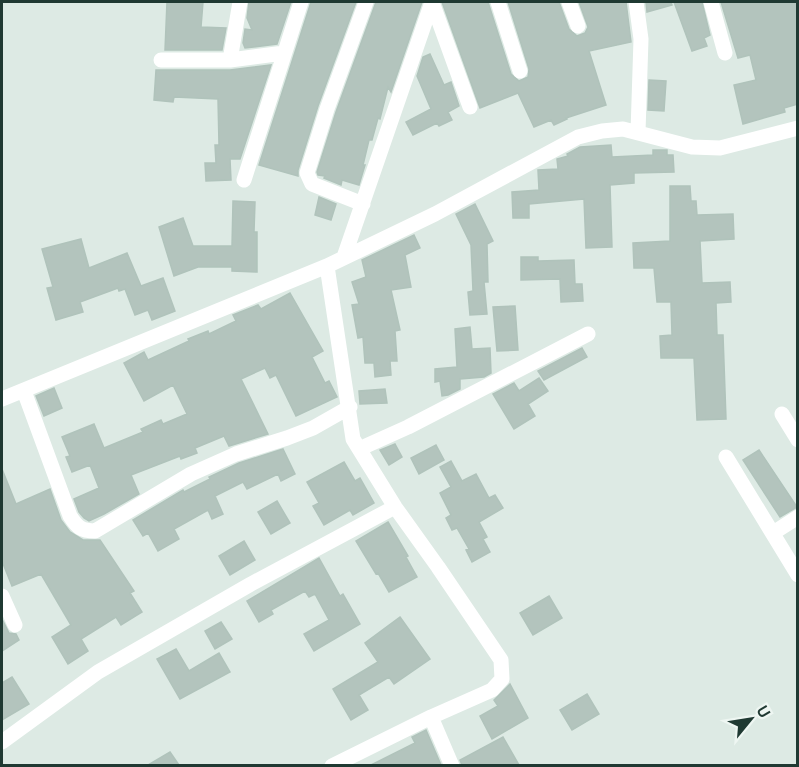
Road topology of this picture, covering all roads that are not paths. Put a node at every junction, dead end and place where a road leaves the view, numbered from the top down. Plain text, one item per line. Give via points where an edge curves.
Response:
1 (240, 2) edge
2 (301, 2) edge
3 (366, 2) edge
4 (432, 2) edge
5 (498, 2) edge
6 (569, 2) edge
7 (636, 2) edge
8 (711, 2) edge
9 (578, 26) dead end
10 (725, 53) dead end
11 (284, 54) junction
12 (160, 60) dead end
13 (230, 60) junction
14 (520, 71) dead end
15 (470, 107) dead end
16 (798, 128) edge
17 (638, 132) junction
18 (244, 180) dead end
19 (363, 204) junction
20 (344, 257) junction
21 (327, 266) junction
22 (588, 334) dead end
23 (24, 391) junction
24 (2, 399) edge
25 (350, 407) junction
26 (782, 414) dead end
27 (798, 440) edge
28 (359, 449) junction
29 (726, 457) dead end
30 (395, 507) junction
31 (798, 518) edge
32 (772, 533) junction
33 (798, 575) edge
34 (2, 596) edge
35 (15, 625) dead end
36 (431, 717) junction
37 (2, 742) edge
38 (332, 765) edge
39 (452, 765) edge

1 - 13 street
2 - 11 street
3 - 19 street via 307,173 312,184
4 - 15 street
4 - 19 street
5 - 14 street
6 - 9 street
7 - 17 street via 641,39
8 - 10 street
11 - 13 street
11 - 18 street
12 - 13 street
16 - 17 street via 720,148 692,147
17 - 20 street via 623,129 578,137 435,214
19 - 20 street
20 - 21 street
21 - 23 street
21 - 25 street
22 - 28 street
23 - 24 street
23 - 25 street via 70,516 78,528 87,531 95,531 190,474 313,428
25 - 28 street via 353,439
26 - 27 street
28 - 30 street
29 - 32 street
30 - 36 street via 501,660 502,678 492,690
30 - 37 street via 98,672
31 - 32 street
32 - 33 street
34 - 35 street
36 - 38 street
36 - 39 street

